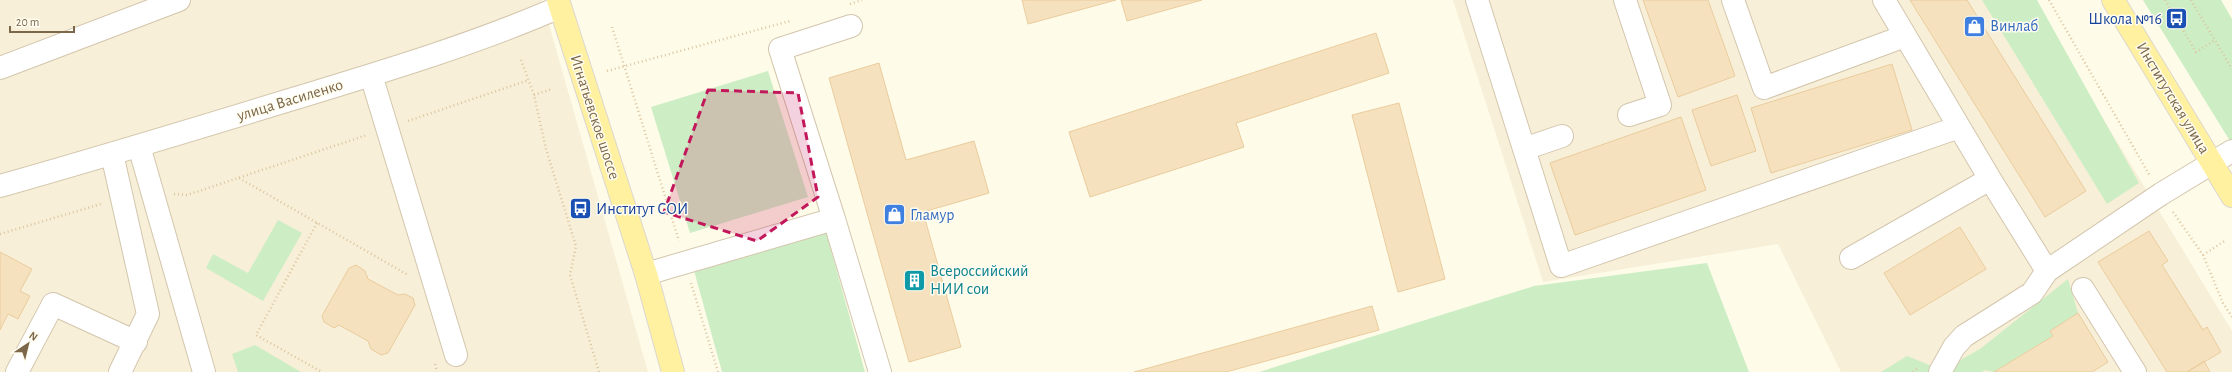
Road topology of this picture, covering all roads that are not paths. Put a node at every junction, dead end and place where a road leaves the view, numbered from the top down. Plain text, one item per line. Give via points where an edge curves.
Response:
1 (179, 0) edge
2 (1476, 0) edge
3 (1625, 0) edge
4 (1733, 0) edge
5 (1884, 0) edge
6 (2113, 0) edge
7 (564, 2) edge
8 (851, 26) dead end
9 (1905, 36) junction
10 (0, 68) edge
11 (371, 75) junction
12 (1630, 115) dead end
13 (1959, 127) junction
14 (1562, 136) dead end
15 (139, 146) junction
16 (1524, 148) junction
17 (2232, 150) edge
18 (112, 154) junction
19 (2212, 163) junction
20 (1990, 179) junction
21 (1, 182) edge
22 (2232, 196) edge
23 (834, 219) junction
24 (1850, 258) dead end
25 (2047, 271) junction
26 (646, 274) junction
27 (2083, 289) dead end
28 (136, 342) junction
29 (456, 354) dead end
30 (17, 372) edge
31 (120, 372) edge
32 (204, 372) edge
33 (674, 372) edge
34 (880, 372) edge
35 (1940, 372) edge
36 (2135, 372) edge

1 - 10 street
2 - 16 street
3 - 12 street via 1660,105
4 - 9 street via 1764,88
5 - 9 street
6 - 19 main road, Институтская улица
7 - 11 street, улица Василенко via 513,28
7 - 26 main road, Игнатьевское шоссе
8 - 23 street via 780,49
9 - 13 street
11 - 15 street, улица Василенко
11 - 29 street
13 - 16 street via 1561,266
13 - 20 street
14 - 16 street
15 - 18 street, улица Василенко
15 - 32 street
17 - 19 street
18 - 21 street, улица Василенко
18 - 28 street via 148,314
19 - 22 main road, Институтская улица
19 - 25 street
20 - 24 street
20 - 25 street
23 - 26 street
23 - 34 street
25 - 35 street via 2032,293 1964,336 1954,347
26 - 33 main road, Игнатьевское шоссе
27 - 36 street
28 - 30 street via 53,304
28 - 31 street

